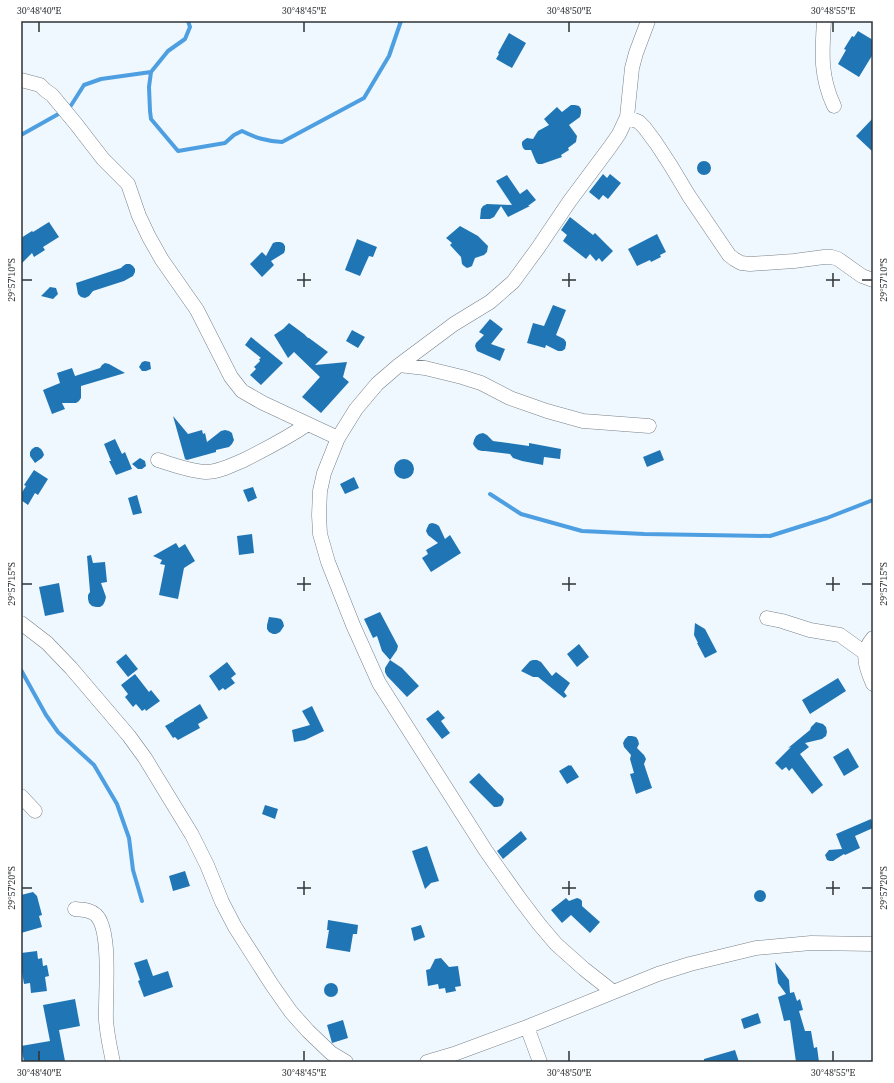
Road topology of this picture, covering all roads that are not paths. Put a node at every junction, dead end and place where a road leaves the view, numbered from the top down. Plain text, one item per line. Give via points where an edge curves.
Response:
1 (648, 21) edge
2 (824, 21) edge
3 (21, 80) edge
4 (834, 106) dead end
5 (627, 117) junction
6 (873, 280) edge
7 (399, 365) junction
8 (308, 424) junction
9 (649, 426) dead end
10 (338, 438) junction
11 (158, 460) dead end
12 (767, 618) dead end
13 (21, 623) edge
14 (873, 638) edge
15 (865, 653) junction
16 (873, 684) edge
17 (21, 796) edge
18 (35, 811) dead end
19 (75, 910) dead end
20 (873, 944) edge
21 (612, 991) junction
22 (527, 1027) junction
23 (113, 1062) edge
24 (346, 1062) edge
25 (427, 1062) edge
26 (540, 1062) edge

1 - 5 street via 632,68
2 - 4 street via 823,69 825,85
3 - 8 street via 40,85 52,95 103,159 128,184 149,237 197,310 242,391
5 - 6 street via 644,127 688,196 734,259 740,262 761,263 832,257
5 - 7 street via 619,134 513,282 490,302 454,324
7 - 9 street via 462,376 510,398 583,421
7 - 10 street via 377,384 356,409
8 - 10 street
8 - 11 street via 273,446 215,471 189,469
10 - 21 street via 324,473 320,491 320,534 338,588 379,683 486,851 520,899 556,944
12 - 15 street via 840,635
13 - 24 street via 47,643 71,668 129,736 192,835 235,927 272,985 308,1031 331,1053
14 - 15 street
15 - 16 street
17 - 18 street
19 - 23 street via 88,910 100,921 106,952 106,1020
20 - 21 street via 811,943 756,948 684,966
21 - 22 street
22 - 25 street
22 - 26 street

